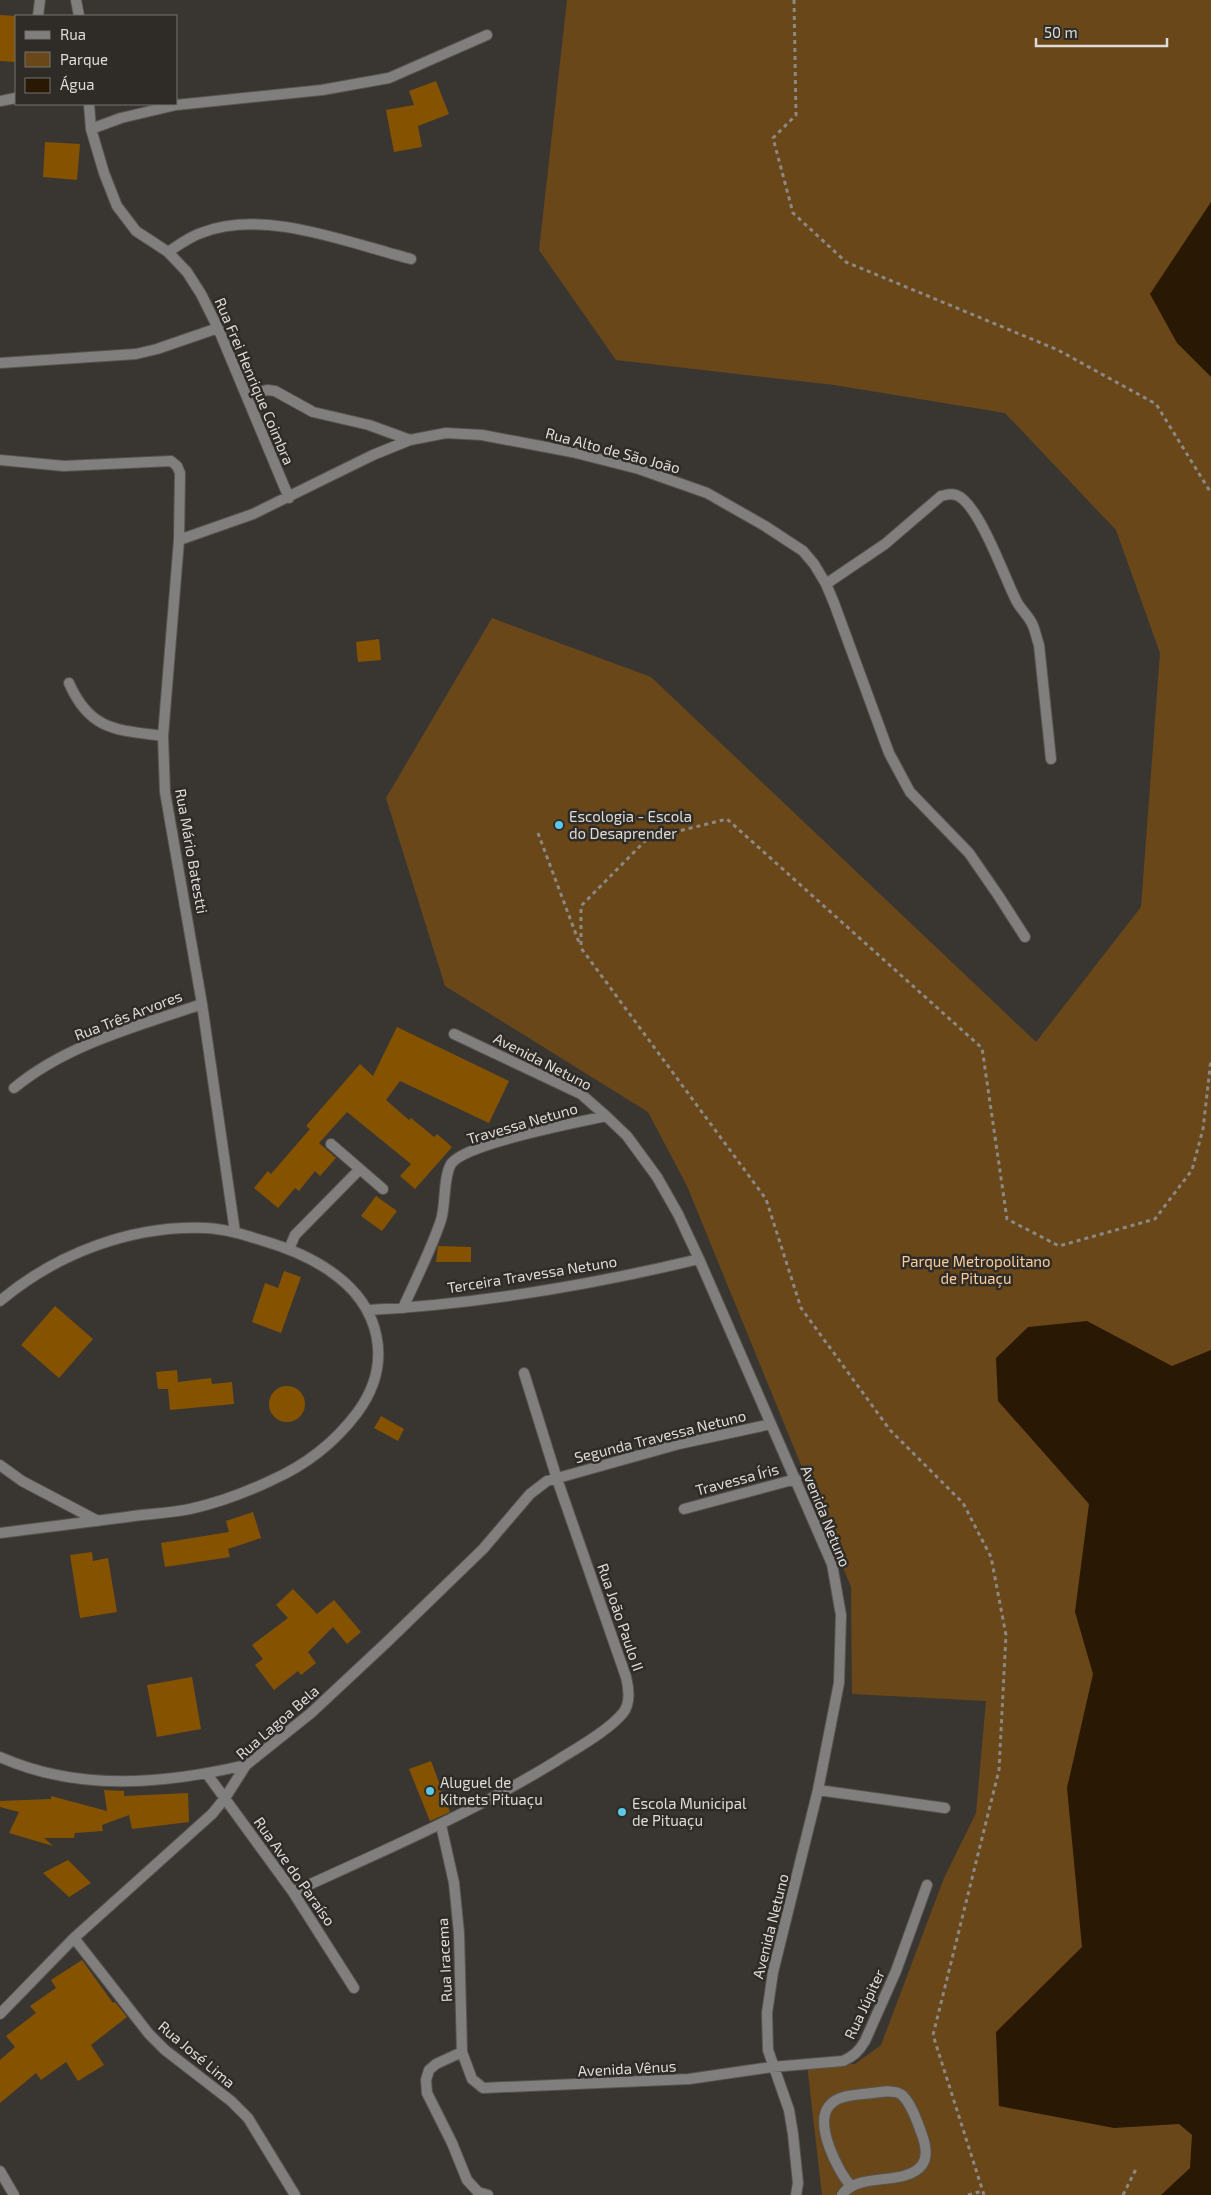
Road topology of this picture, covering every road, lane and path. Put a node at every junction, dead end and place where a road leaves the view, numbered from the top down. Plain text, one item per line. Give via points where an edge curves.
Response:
1 (40, 0) edge
2 (76, 0) edge
3 (794, 0) edge
4 (38, 15) edge
5 (79, 15) edge
6 (488, 35) dead end
7 (15, 98) edge
8 (0, 101) edge
9 (89, 105) edge
10 (176, 105) edge
11 (178, 105) edge
12 (92, 129) junction
13 (168, 252) junction
14 (411, 259) dead end
15 (218, 328) junction
16 (0, 363) edge
17 (247, 395) junction
18 (410, 440) junction
19 (0, 460) edge
20 (1211, 493) edge
21 (289, 498) junction
22 (179, 540) junction
23 (826, 584) junction
24 (69, 683) dead end
25 (163, 736) junction
26 (1051, 759) dead end
27 (538, 833) dead end
28 (1025, 937) dead end
29 (581, 948) junction
30 (202, 1004) junction
31 (454, 1034) dead end
32 (1211, 1059) edge
33 (14, 1088) dead end
34 (606, 1116) junction
35 (331, 1144) dead end
36 (360, 1169) junction
37 (383, 1189) dead end
38 (235, 1232) junction
39 (289, 1248) junction
40 (699, 1259) junction
41 (0, 1301) edge
42 (403, 1308) junction
43 (368, 1310) junction
44 (524, 1373) dead end
45 (771, 1424) junction
46 (0, 1465) edge
47 (557, 1479) junction
48 (796, 1479) junction
49 (684, 1509) dead end
50 (98, 1520) junction
51 (0, 1533) edge
52 (0, 1757) edge
53 (246, 1765) junction
54 (207, 1774) junction
55 (818, 1790) junction
56 (226, 1798) junction
57 (945, 1808) dead end
58 (441, 1825) junction
59 (927, 1885) dead end
60 (293, 1892) junction
61 (74, 1938) junction
62 (354, 1988) dead end
63 (0, 2014) edge
64 (462, 2052) junction
65 (772, 2067) junction
66 (483, 2088) joint
67 (1136, 2169) dead end
68 (0, 2171) edge
69 (852, 2186) junction
70 (983, 2193) edge
71 (483, 2194) edge
72 (14, 2195) edge
73 (295, 2195) edge
74 (796, 2195) edge
75 (842, 2195) edge
76 (968, 2195) edge
77 (1123, 2195) edge

1 - 4 street
2 - 5 street
3 - 20 path via 796,115 774,138 793,213 846,262 1058,350 1156,404
6 - 11 street via 389,78 322,90
7 - 8 street
9 - 12 street, Rua Frei Henrique Coimbra
10 - 12 street
12 - 13 street, Rua Frei Henrique Coimbra via 117,206 136,230
13 - 14 street via 203,232 260,224 298,228
13 - 15 street, Rua Frei Henrique Coimbra via 187,272
15 - 16 street via 136,354
15 - 17 street, Rua Frei Henrique Coimbra
17 - 18 street via 275,391 313,412 369,425
17 - 21 street, Rua Frei Henrique Coimbra
18 - 21 street, Rua Alto de São João
18 - 23 street, Rua Alto de São João via 446,433 497,437 572,452 669,479 707,493 788,540 803,551
19 - 22 street, Rua Mário Batestti via 64,466 171,461 178,466 180,473
21 - 22 street, Rua Alto de São João via 231,523
22 - 25 street, Rua Mário Batestti
23 - 26 street via 884,544 941,496 957,495 965,501 987,534 1015,598 1035,630
23 - 28 street, Rua Alto de São João via 899,773 910,792 973,859
24 - 25 street via 77,701 99,722 118,730
25 - 30 street, Rua Mário Batestti via 165,792
27 - 29 path
29 - 32 path via 581,906 647,838 726,818 982,1048 1007,1219 1059,1246 1155,1219 1192,1170 1204,1129
29 - 70 path via 766,1199 801,1308 890,1430 963,1503 990,1557 1006,1635 1000,1770 933,2035
30 - 33 street, Rua Três Arvores via 93,1042 40,1068
30 - 38 street, Rua Mário Batestti
31 - 34 street, Avenida Netuno via 581,1094
34 - 40 street, Avenida Netuno via 627,1136 657,1177
34 - 42 street, Travessa Netuno via 548,1128 458,1157 451,1165 442,1219
35 - 36 street
36 - 37 street
36 - 39 street via 295,1235
38 - 39 street
38 - 41 street via 207,1228 127,1235 53,1264
39 - 43 street via 332,1272
40 - 42 street, Terceira Travessa Netuno via 545,1289
40 - 45 street, Avenida Netuno
42 - 43 street, Terceira Travessa Netuno
43 - 50 street via 380,1351 369,1397 342,1433 314,1455 274,1480 191,1509
44 - 47 street, Rua João Paulo II
45 - 47 street, Segunda Travessa Netuno via 619,1459
45 - 48 street, Avenida Netuno
46 - 50 street via 22,1481
47 - 53 street, Rua Lagoa Bela via 547,1481 530,1494 483,1548 387,1642 311,1713
47 - 58 street, Rua João Paulo II via 626,1677 628,1704 617,1719 581,1746 516,1786
48 - 49 street, Travessa Íris
48 - 55 street, Avenida Netuno via 832,1564 841,1615 839,1683
50 - 51 street
52 - 54 street via 56,1776 105,1782 161,1781
53 - 54 street
53 - 56 street, Rua Lagoa Bela
54 - 56 street, Rua Ave do Paraíso
55 - 57 street
55 - 65 street, Avenida Netuno via 769,1991 766,2031
56 - 60 street, Rua Ave do Paraíso
56 - 61 street, Rua Lagoa Bela via 188,1837
58 - 60 street, Rua João Paulo II
58 - 64 street, Rua Iracema via 454,1883 459,1933
59 - 65 street, Rua Júpiter via 896,1971 860,2050 843,2061
60 - 62 street, Rua Ave do Paraíso
61 - 63 street, Rua Lagoa Bela
61 - 73 street, Rua José Lima via 149,2034 248,2118
64 - 66 street, Rua Iracema via 472,2079
64 - 71 street via 429,2070 427,2093 467,2180
65 - 66 street, Avenida Vênus via 689,2079
65 - 74 street, Avenida Netuno via 793,2134 798,2183
67 - 77 path
68 - 72 street
69 - 69 street via 905,2175 922,2165 926,2149 924,2138 902,2095 885,2092 848,2096 829,2105 825,2125 832,2156
69 - 75 street
70 - 76 path

